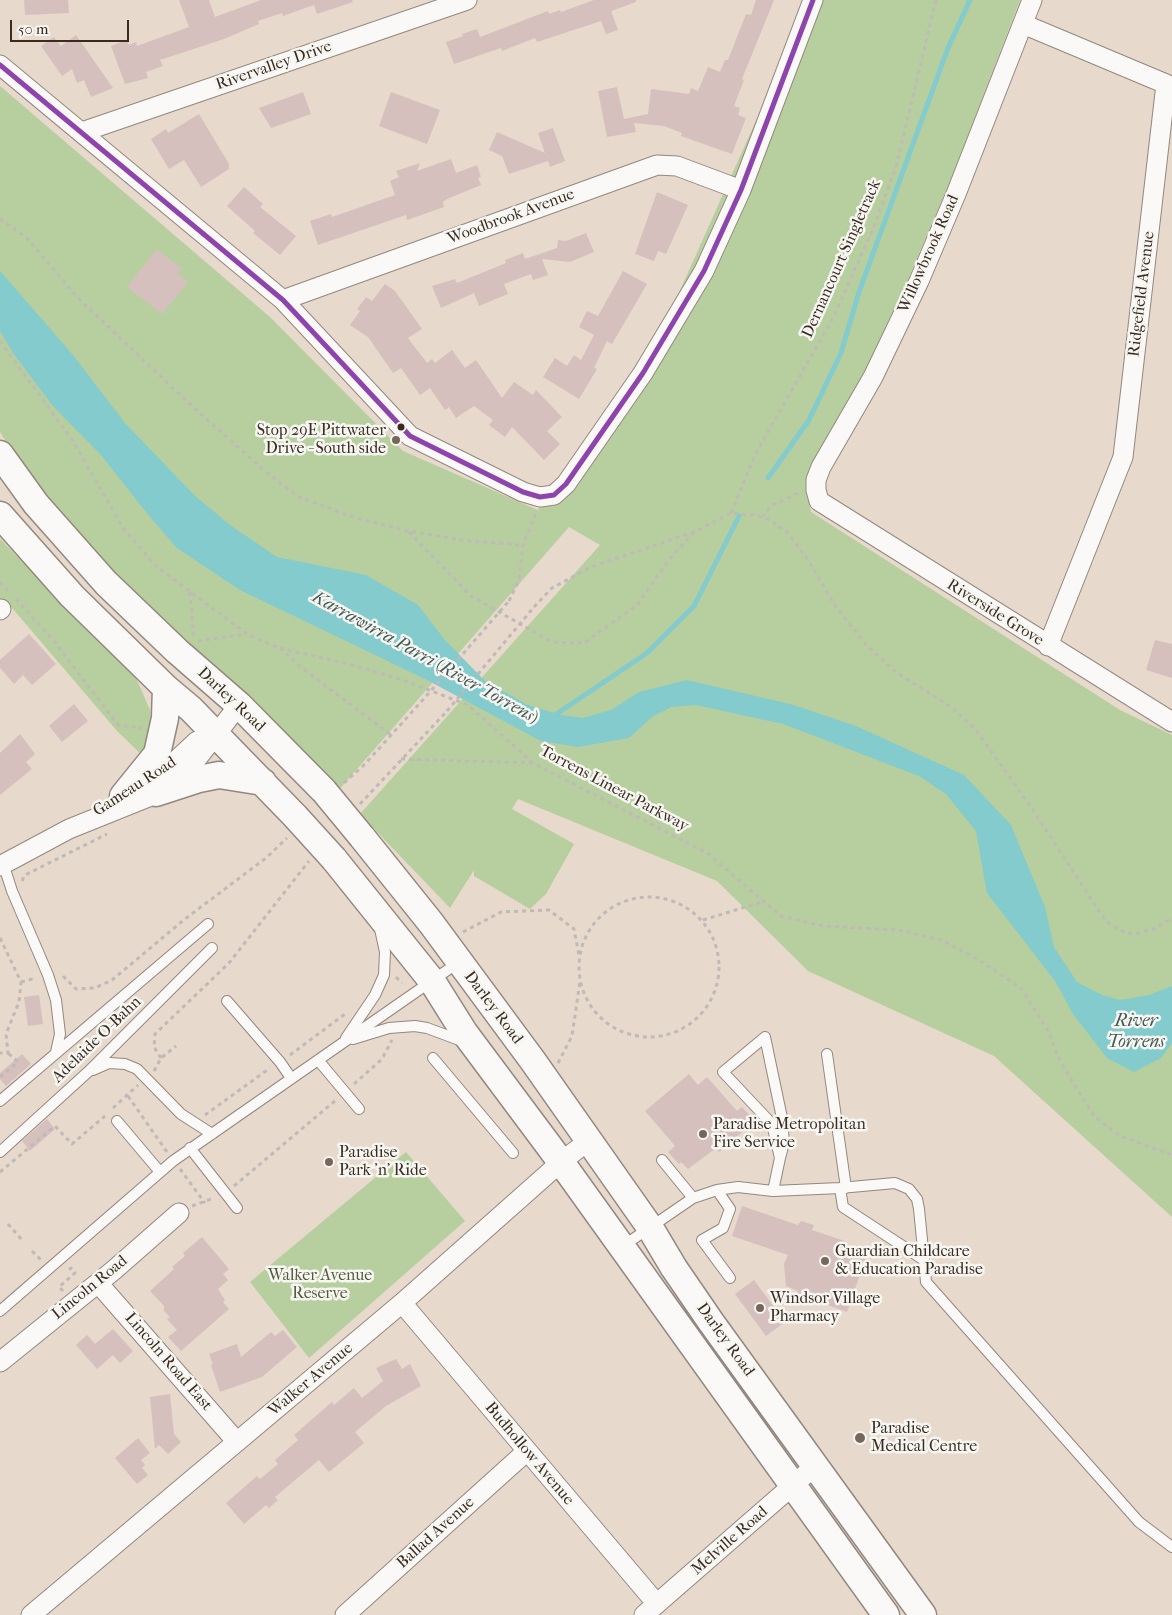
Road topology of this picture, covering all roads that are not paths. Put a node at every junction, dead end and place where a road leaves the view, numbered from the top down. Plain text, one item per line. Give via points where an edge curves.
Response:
1 (467, 0) edge
2 (813, 0) edge
3 (1032, 0) edge
4 (1023, 24) junction
5 (0, 65) edge
6 (82, 132) junction
7 (741, 190) junction
8 (283, 300) junction
9 (0, 454) edge
10 (818, 493) joint
11 (0, 515) edge
12 (1048, 646) junction
13 (166, 688) junction
14 (239, 705) junction
15 (1172, 722) edge
16 (213, 733) junction
17 (264, 782) junction
18 (156, 793) junction
19 (123, 796) junction
20 (73, 827) junction
21 (1, 863) edge
22 (374, 908) junction
23 (208, 924) dead end
24 (212, 948) dead end
25 (459, 962) junction
26 (432, 981) junction
27 (228, 1001) dead end
28 (343, 1043) junction
29 (476, 1048) junction
30 (56, 1052) junction
31 (827, 1054) dead end
32 (433, 1058) dead end
33 (318, 1060) junction
34 (89, 1071) junction
35 (290, 1078) junction
36 (0, 1101) edge
37 (359, 1109) dead end
38 (117, 1121) dead end
39 (212, 1134) junction
40 (588, 1141) junction
41 (190, 1148) junction
42 (0, 1152) edge
43 (513, 1153) dead end
44 (780, 1158) junction
45 (662, 1160) dead end
46 (561, 1162) junction
47 (160, 1172) junction
48 (843, 1188) junction
49 (717, 1190) junction
50 (773, 1191) junction
51 (693, 1198) junction
52 (237, 1208) dead end
53 (179, 1213) dead end
54 (649, 1226) junction
55 (621, 1247) junction
56 (924, 1260) junction
57 (730, 1278) dead end
58 (98, 1283) junction
59 (402, 1303) junction
60 (0, 1311) edge
61 (0, 1362) edge
62 (238, 1442) junction
63 (527, 1451) junction
64 (815, 1466) junction
65 (794, 1487) junction
66 (1172, 1547) edge
67 (651, 1609) edge
68 (31, 1615) edge
69 (345, 1615) edge
70 (886, 1615) edge
71 (923, 1615) edge

1 - 6 street, Rivervalley Drive
2 - 7 street
3 - 4 street, Willowbrook Road
4 - 10 street, Willowbrook Road via 919,281 873,377 821,467
4 - 12 street, Ridgefield Avenue via 1166,84 1122,457
5 - 6 street
6 - 8 street
7 - 8 street, Woodbrook Avenue via 678,166 657,165
7 - 8 street via 704,270 643,373 566,484 554,495 540,497 523,492 410,436
9 - 14 main road, Darley Road via 36,504 106,582 186,647
10 - 12 street, Riverside Grove
11 - 13 main road, Darley Road via 72,596
12 - 15 street, Riverside Grove
13 - 16 main road, Darley Road
13 - 19 main road via 165,718 157,754
14 - 16 street, Gameau Road
14 - 25 main road, Darley Road, bridge via 332,789 362,837
16 - 17 main road, Darley Road
16 - 18 street, Gameau Road via 183,772
16 - 19 street, Gameau Road via 167,769
17 - 18 main road via 219,775 199,778
17 - 22 main road, Darley Road, bridge via 294,824
18 - 20 street, Gameau Road
19 - 20 street, Gameau Road
20 - 21 street, Gameau Road
21 - 30 lane via 56,1000 60,1034
22 - 26 main road, Darley Road
22 - 28 lane via 385,952 384,975 375,995
23 - 30 lane, Adelaide O-Bahn
24 - 34 lane, Adelaide O-Bahn
25 - 26 lane
25 - 40 main road, Darley Road
26 - 28 lane
26 - 29 main road, Darley Road
27 - 35 lane
28 - 29 lane via 389,1028 415,1026 440,1032
28 - 33 lane
29 - 46 main road, Darley Road
30 - 36 lane, Adelaide O-Bahn
31 - 48 lane
32 - 43 lane
33 - 35 lane
33 - 37 lane
34 - 39 lane via 109,1063 137,1069 180,1114
34 - 42 lane, Adelaide O-Bahn
35 - 39 lane
38 - 47 lane
39 - 41 lane
40 - 46 street, Walker Avenue
40 - 54 main road, Darley Road
41 - 47 lane
41 - 52 lane
44 - 44 lane via 772,1124 723,1072 765,1037 782,1118 784,1143
44 - 50 lane
45 - 51 lane
46 - 55 main road, Darley Road
46 - 59 street, Walker Avenue
47 - 60 lane
48 - 50 lane
48 - 56 lane via 843,1207
48 - 56 lane via 895,1183 909,1189 920,1209
49 - 50 lane via 738,1187
49 - 51 lane
49 - 57 lane via 730,1209 723,1228 702,1240
51 - 54 lane
53 - 58 street, Lincoln Road
54 - 55 lane
54 - 64 main road, Darley Road via 674,1268
55 - 65 main road, Darley Road
56 - 66 lane via 926,1282 1139,1522
58 - 61 street, Lincoln Road
58 - 62 street, Lincoln Road East
59 - 62 street, Walker Avenue
59 - 63 street, Budhollow Avenue
62 - 68 street, Walker Avenue
63 - 67 street, Budhollow Avenue
63 - 69 street, Ballad Avenue
64 - 65 street, Melville Road
64 - 71 main road, Darley Road
65 - 67 street, Melville Road
65 - 70 main road, Darley Road

